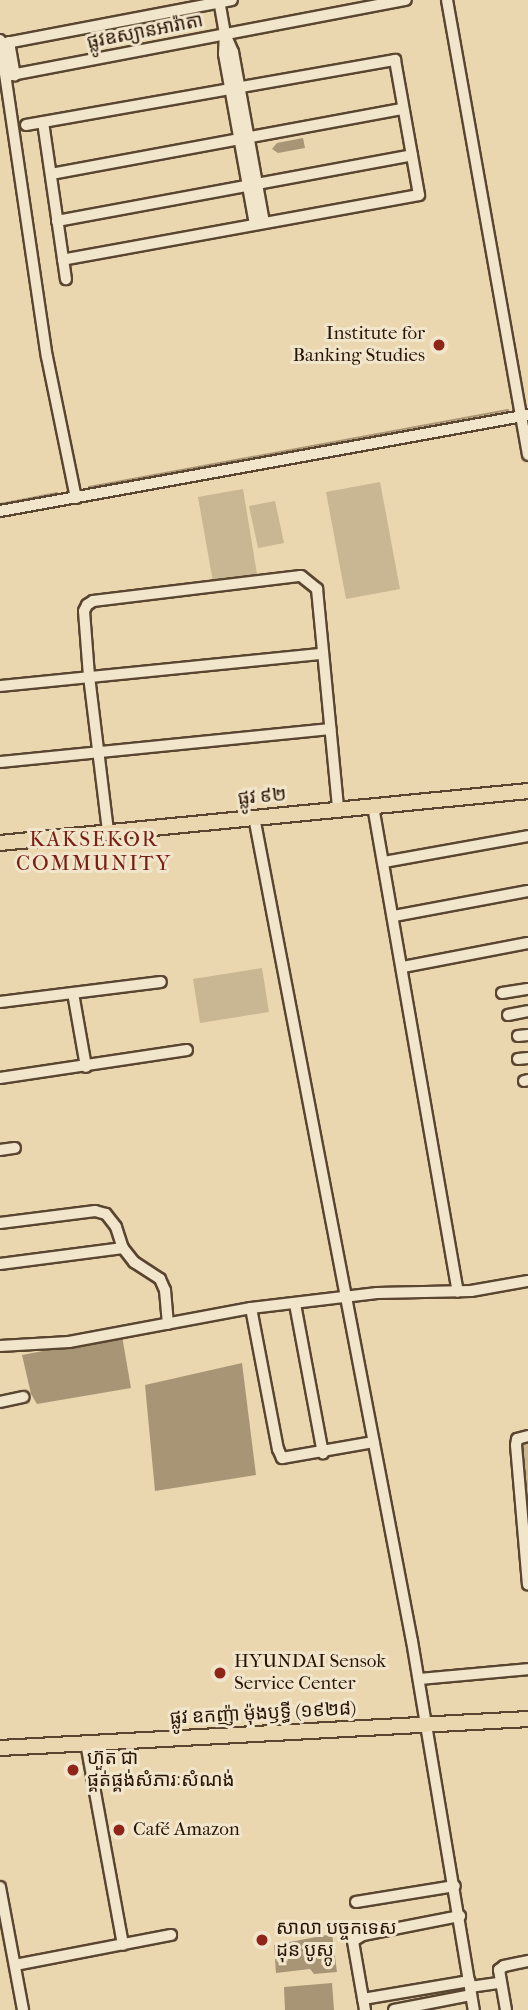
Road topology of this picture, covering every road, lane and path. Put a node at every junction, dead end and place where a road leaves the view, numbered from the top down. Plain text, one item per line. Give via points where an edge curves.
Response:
1 (232, 0) edge
2 (406, 0) edge
3 (447, 0) edge
4 (219, 1) edge
5 (225, 34) junction
6 (6, 42) edge
7 (10, 75) junction
8 (235, 89) junction
9 (403, 109) junction
10 (43, 122) junction
11 (26, 125) dead end
12 (244, 138) junction
13 (412, 156) junction
14 (51, 174) junction
15 (252, 185) junction
16 (57, 222) junction
17 (259, 223) junction
18 (63, 260) junction
19 (66, 279) dead end
20 (525, 416) edge
21 (528, 455) edge
22 (76, 498) junction
23 (0, 512) edge
24 (322, 654) junction
25 (89, 676) junction
26 (0, 686) edge
27 (330, 729) junction
28 (98, 752) junction
29 (0, 762) edge
30 (528, 791) edge
31 (373, 806) junction
32 (338, 809) junction
33 (254, 817) junction
34 (108, 831) junction
35 (528, 836) edge
36 (0, 843) edge
37 (384, 862) junction
38 (528, 891) edge
39 (394, 916) junction
40 (528, 943) edge
41 (403, 967) junction
42 (161, 982) dead end
43 (528, 989) edge
44 (73, 993) junction
45 (502, 993) dead end
46 (0, 1002) edge
47 (528, 1011) edge
48 (508, 1015) dead end
49 (187, 1050) dead end
50 (86, 1067) junction
51 (0, 1077) edge
52 (15, 1148) dead end
53 (0, 1150) edge
54 (0, 1223) edge
55 (124, 1248) junction
56 (0, 1264) edge
57 (528, 1281) edge
58 (458, 1292) junction
59 (347, 1297) junction
60 (295, 1304) junction
61 (251, 1308) junction
62 (168, 1325) junction
63 (0, 1346) edge
64 (23, 1397) dead end
65 (0, 1402) edge
66 (528, 1436) edge
67 (374, 1443) junction
68 (323, 1453) junction
69 (527, 1548) edge
70 (528, 1584) edge
71 (528, 1669) edge
72 (419, 1679) junction
73 (528, 1719) edge
74 (427, 1725) junction
75 (86, 1744) junction
76 (0, 1748) edge
77 (455, 1886) junction
78 (0, 1887) edge
79 (356, 1902) dead end
80 (1, 1903) edge
81 (460, 1916) junction
82 (171, 1935) dead end
83 (122, 1945) junction
84 (0, 1958) edge
85 (14, 1960) junction
86 (528, 1961) edge
87 (500, 1983) junction
88 (470, 1987) junction
89 (364, 2005) edge
90 (23, 2010) edge
91 (394, 2010) edge
92 (474, 2010) edge
93 (506, 2010) edge

1 - 4 street
2 - 5 street, ផ្លូវឧស្យានអារ៉ាតា
3 - 20 street
4 - 5 street
4 - 6 street
5 - 7 street, ផ្លូវឧស្យានអារ៉ាតា
5 - 8 street via 222,44
6 - 7 street
7 - 22 street via 47,357
8 - 9 street via 395,60
8 - 10 street
8 - 12 street
9 - 12 street
9 - 13 street
10 - 11 street
10 - 14 street
12 - 14 street
12 - 15 street
13 - 15 street
13 - 17 street via 419,195
14 - 16 street
15 - 16 street
15 - 17 street
16 - 18 street
17 - 18 street
18 - 19 street
20 - 21 street
20 - 22 street
22 - 23 street
24 - 25 street
24 - 25 street via 317,589 301,576 93,601 84,611
24 - 27 street
25 - 26 street
25 - 28 street
27 - 28 street
27 - 32 street
28 - 29 street
28 - 34 street
30 - 31 main road, ផ្លូវ ៩២
31 - 32 main road, ផ្លូវ ៩២
31 - 37 street
32 - 33 main road, ផ្លូវ ៩២
33 - 34 main road, ផ្លូវ ៩២
33 - 59 street
34 - 36 main road, ផ្លូវ ៩២
35 - 37 street
37 - 39 street
38 - 39 street
39 - 41 street
40 - 41 street
41 - 58 street
42 - 44 street
43 - 45 street
44 - 46 street
44 - 50 street
47 - 48 street
49 - 50 street
50 - 51 street
52 - 53 street
54 - 55 street via 95,1211 106,1214
55 - 56 street
55 - 62 street via 145,1271 160,1279
57 - 58 street
58 - 59 street
59 - 60 street
59 - 67 street
60 - 61 street
60 - 68 street
61 - 62 street
61 - 68 street via 279,1455 288,1459
62 - 63 street via 69,1342
64 - 65 street
66 - 69 street via 517,1439 516,1445
67 - 68 street
67 - 72 street
69 - 70 street
71 - 72 street
72 - 74 street
73 - 74 main road, ផ្លូវ ឧកញ៉ា ម៉ុងឫទ្ធី (១៩២៨)
74 - 75 main road, ផ្លូវ ឧកញ៉ា ម៉ុងឫទ្ធី (១៩២៨)
74 - 77 street
75 - 76 main road, ផ្លូវ ឧកញ៉ា ម៉ុងឫទ្ធី (១៩២៨)
75 - 83 street
77 - 79 street
77 - 81 street
78 - 80 street
80 - 85 street
81 - 88 street
81 - 89 street via 363,1935 353,1941
82 - 83 street
83 - 85 street
84 - 85 street
85 - 90 street
86 - 87 street via 501,1968
87 - 88 street
87 - 93 street
88 - 89 street
88 - 91 street
88 - 92 street

